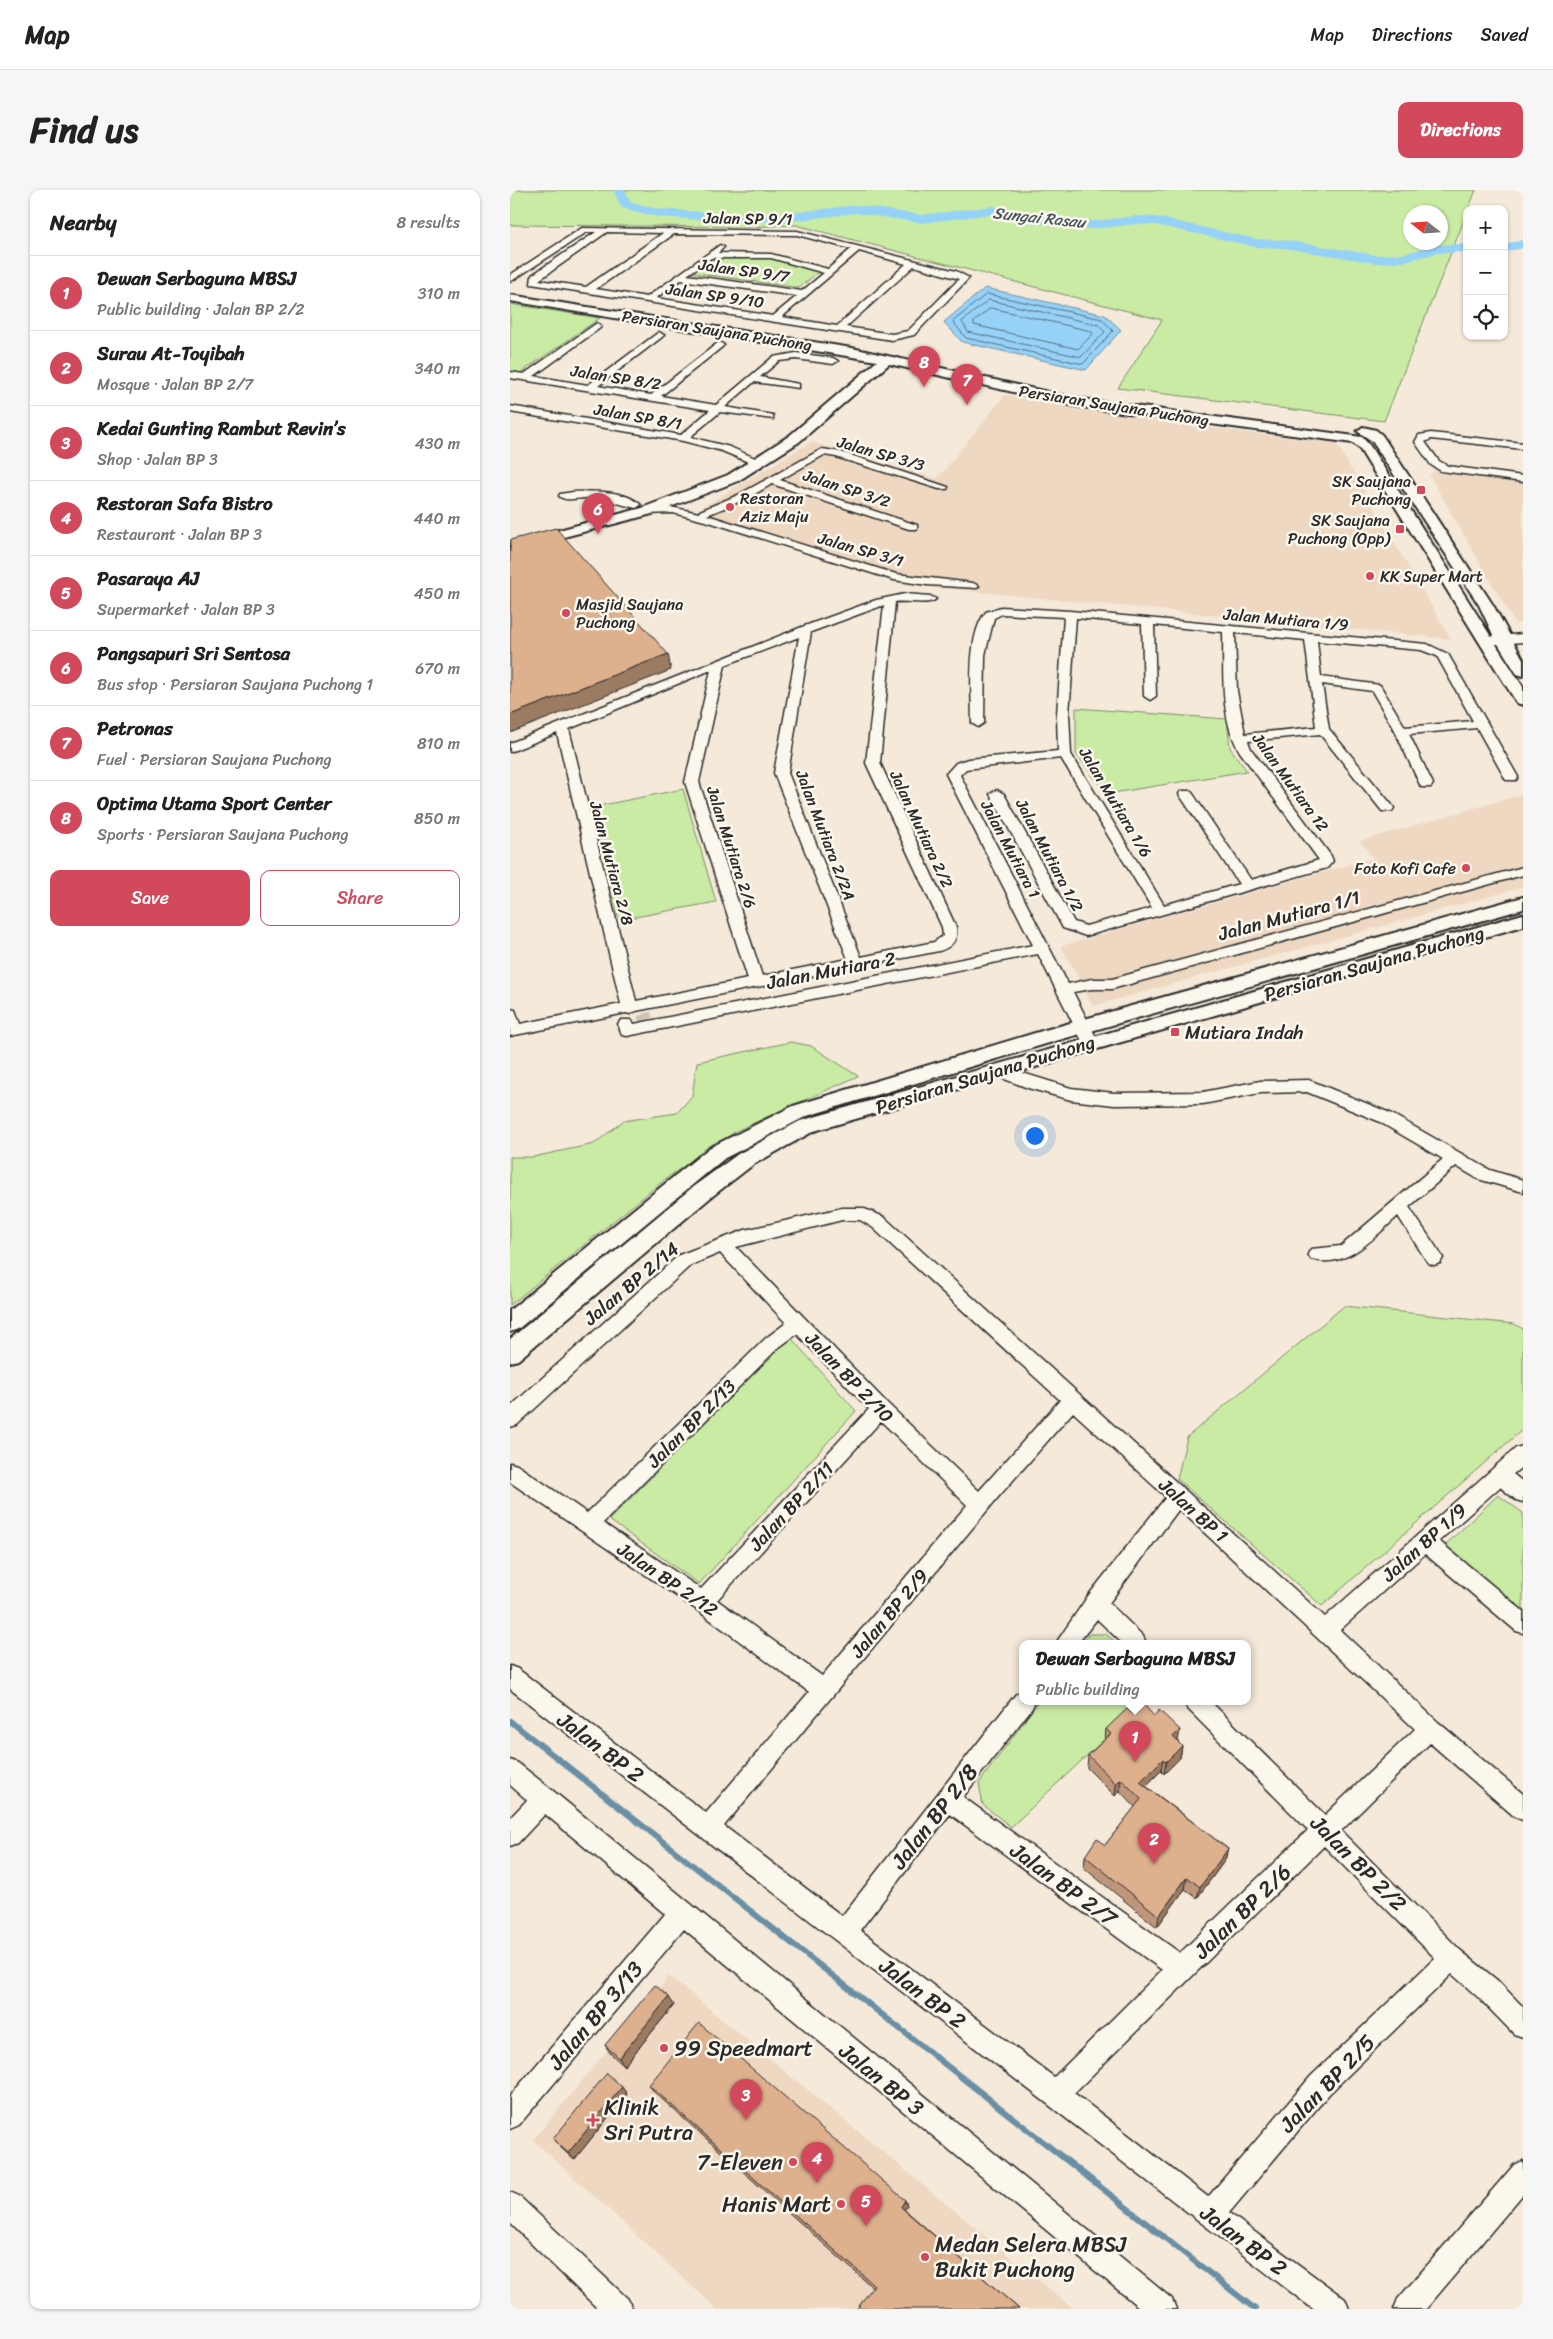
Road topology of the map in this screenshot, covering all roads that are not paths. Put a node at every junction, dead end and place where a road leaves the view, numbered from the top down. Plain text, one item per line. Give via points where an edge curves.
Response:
1 (605, 230) junction
2 (672, 231) junction
3 (740, 232) junction
4 (857, 249) junction
5 (710, 255) junction
6 (912, 262) junction
7 (830, 272) junction
8 (681, 277) junction
9 (510, 279) edge
10 (587, 291) junction
11 (510, 292) edge
12 (804, 294) junction
13 (510, 298) edge
14 (648, 300) junction
15 (775, 319) junction
16 (597, 326) dead end
17 (839, 328) junction
18 (659, 335) dead end
19 (892, 338) joint
20 (719, 345) dead end
21 (852, 352) junction
22 (882, 355) junction
23 (833, 360) dead end
24 (910, 361) junction
25 (869, 369) junction
26 (510, 375) edge
27 (526, 377) junction
28 (752, 379) junction
29 (796, 386) dead end
30 (590, 388) junction
31 (1082, 396) junction
32 (653, 398) junction
33 (1114, 400) junction
34 (1098, 405) junction
35 (510, 409) edge
36 (718, 409) junction
37 (770, 417) dead end
38 (683, 438) junction
39 (1523, 446) edge
40 (753, 460) junction
41 (1523, 479) edge
42 (770, 480) junction
43 (944, 487) dead end
44 (698, 492) junction
45 (564, 496) dead end
46 (642, 508) junction
47 (709, 517) junction
48 (914, 527) dead end
49 (510, 537) edge
50 (510, 547) edge
51 (974, 586) dead end
52 (890, 599) junction
53 (930, 599) dead end
54 (1070, 614) junction
55 (1148, 622) junction
56 (806, 630) junction
57 (1230, 630) junction
58 (1311, 638) junction
59 (1523, 638) edge
60 (1503, 639) junction
61 (1485, 641) junction
62 (719, 663) junction
63 (1523, 671) edge
64 (1316, 680) junction
65 (1150, 696) dead end
66 (1523, 700) edge
67 (978, 723) dead end
68 (1480, 724) junction
69 (562, 726) junction
70 (1323, 730) junction
71 (1401, 731) junction
72 (1240, 738) junction
73 (510, 748) edge
74 (1065, 754) junction
75 (1511, 777) dead end
76 (1426, 784) dead end
77 (997, 794) dead end
78 (1186, 794) dead end
79 (1387, 808) dead end
80 (1523, 871) edge
81 (1248, 886) junction
82 (1523, 902) edge
83 (1161, 911) junction
84 (1523, 920) edge
85 (1042, 948) junction
86 (856, 962) junction
87 (756, 982) junction
88 (1065, 989) junction
89 (510, 1014) edge
90 (638, 1017) junction
91 (511, 1030) edge
92 (1088, 1035) junction
93 (1000, 1071) junction
94 (1454, 1158) junction
95 (1523, 1186) edge
96 (1400, 1206) junction
97 (862, 1214) joint
98 (723, 1245) junction
99 (1317, 1254) dead end
100 (1434, 1258) dead end
101 (510, 1323) edge
102 (798, 1324) junction
103 (510, 1353) edge
104 (1072, 1400) junction
105 (881, 1409) junction
106 (510, 1419) edge
107 (1523, 1454) edge
108 (510, 1471) edge
109 (1500, 1475) junction
110 (1523, 1494) edge
111 (1178, 1496) junction
112 (980, 1505) junction
113 (588, 1525) junction
114 (1424, 1541) junction
115 (702, 1602) junction
116 (1095, 1603) junction
117 (1523, 1624) edge
118 (1325, 1630) junction
119 (1068, 1640) edge
120 (1133, 1640) edge
121 (510, 1676) edge
122 (824, 1690) junction
123 (1021, 1705) edge
124 (1199, 1705) edge
125 (1430, 1729) junction
126 (510, 1771) edge
127 (544, 1798) junction
128 (947, 1799) junction
129 (1523, 1809) edge
130 (708, 1828) junction
131 (1326, 1830) junction
132 (510, 1834) edge
133 (681, 1914) junction
134 (844, 1932) junction
135 (1452, 1958) junction
136 (1181, 1969) junction
137 (1523, 2025) edge
138 (1055, 2094) junction
139 (510, 2116) edge
140 (1523, 2174) edge
141 (510, 2206) edge
142 (1210, 2215) junction
143 (618, 2309) edge
144 (1162, 2309) edge
145 (1335, 2309) edge
146 (1408, 2309) edge

1 - 2 street, Jalan SP 9/1
1 - 9 street, Jalan SP 9/1 via 585,230
1 - 10 street, Jalan SP 9/10 via 535,277 534,282
2 - 3 street, Jalan SP 9/1
2 - 10 street
3 - 4 street, Jalan SP 9/1 via 798,233
3 - 5 street
4 - 6 street, Jalan SP 9/1
4 - 7 street
5 - 7 street via 771,256
5 - 8 street
6 - 17 street
6 - 19 street, Jalan SP 9/1 via 965,278 911,333
7 - 12 street
8 - 12 street, Jalan SP 9/7
8 - 14 street
10 - 14 street, Jalan SP 9/10
11 - 22 street, Persiaran Saujana Puchong via 845,343
12 - 15 street
13 - 21 street, Persiaran Saujana Puchong
14 - 15 street, Jalan SP 9/10
15 - 17 street, Jalan SP 9/10
16 - 27 street
17 - 19 street, Jalan SP 9/10
18 - 30 street
20 - 32 street
21 - 22 street, Persiaran Saujana Puchong
21 - 25 street
22 - 24 street, Persiaran Saujana Puchong
22 - 25 street
23 - 28 street via 796,356 776,359
24 - 25 street
24 - 31 street, Persiaran Saujana Puchong
24 - 34 street, Persiaran Saujana Puchong via 1038,394
25 - 40 street
26 - 27 street, Jalan SP 8/2
27 - 30 street, Jalan SP 8/2
28 - 29 street
28 - 36 street
30 - 32 street, Jalan SP 8/2
31 - 33 street, Persiaran Saujana Puchong
31 - 34 street
32 - 36 street, Jalan SP 8/2
33 - 34 street
33 - 60 street, Persiaran Saujana Puchong via 1371,433 1486,605
34 - 61 street, Persiaran Saujana Puchong via 1356,440 1364,446
35 - 38 street, Jalan SP 8/1
36 - 37 street, Jalan SP 8/2
36 - 38 street
38 - 40 street, Jalan SP 8/1
39 - 41 street via 1431,436 1423,437 1420,442 1440,466
40 - 44 street via 733,478
40 - 46 street
42 - 43 street, Jalan SP 3/3 via 822,452 846,456
42 - 47 street, Jalan SP 3/3
42 - 48 street, Jalan SP 3/2
44 - 46 street
44 - 47 street via 689,506
45 - 46 street via 609,495
46 - 47 street, Jalan SP 3/1
46 - 49 street
46 - 50 street
47 - 51 street, Jalan SP 3/1 via 894,576
52 - 53 street
52 - 56 street
52 - 86 street, Jalan Mutiara 2/2 via 873,763 949,927 950,938 939,946
54 - 55 street, Jalan Mutiara 1/9
54 - 67 street, Jalan Mutiara 1/9 via 1007,610 996,612 988,619 981,648
54 - 74 street, Jalan Mutiara 1/6 via 1063,714
55 - 57 street, Jalan Mutiara 1/9
55 - 65 street
56 - 62 street
56 - 86 street, Jalan Mutiara 2/2A via 781,772
57 - 58 street, Jalan Mutiara 1/9
57 - 72 street, Jalan Mutiara 12 via 1232,714
58 - 64 street
58 - 68 street, Jalan Mutiara 1/9 via 1423,647 1442,654
59 - 60 street
60 - 61 street
60 - 63 street, Persiaran Saujana Puchong
61 - 66 street, Persiaran Saujana Puchong
62 - 69 street
62 - 87 street, Jalan Mutiara 2/6 via 692,782
64 - 70 street
64 - 71 street via 1376,688
68 - 71 street
68 - 75 street, Jalan Mutiara 1/9
69 - 73 street
69 - 90 street, Jalan Mutiara 2/8 via 579,805
70 - 72 street
70 - 79 street
71 - 76 street
72 - 81 street, Jalan Mutiara 12 via 1326,861 1322,865
74 - 83 street, Jalan Mutiara 1/6
74 - 85 street, Jalan Mutiara 1 via 968,763 953,774
77 - 83 street, Jalan Mutiara 1/2 via 1068,925 1086,931
78 - 81 street
80 - 88 street, Jalan Mutiara 1/1 via 1112,984
81 - 83 street
82 - 92 street, Persiaran Saujana Puchong
84 - 92 street, Persiaran Saujana Puchong
85 - 88 street, Jalan Mutiara 1
85 - 90 street, Jalan Mutiara 2
86 - 87 street
87 - 90 street
88 - 92 street, Jalan Mutiara 1
89 - 91 street
90 - 91 street
92 - 93 street, Persiaran Saujana Puchong
92 - 101 street, Persiaran Saujana Puchong via 800,1111 765,1126 717,1154
93 - 94 street via 1071,1094 1114,1099 1203,1098 1260,1087 1310,1086 1384,1117
93 - 103 street, Persiaran Saujana Puchong via 808,1126 776,1142 702,1192
94 - 95 street via 1484,1175
94 - 96 street
96 - 99 street via 1346,1251
96 - 100 street
97 - 98 street, Jalan BP 2/14 via 842,1214
97 - 104 street, Jalan BP 1 via 878,1222
98 - 102 street, Jalan BP 2/10
98 - 106 street, Jalan BP 2/14 via 685,1260
102 - 105 street, Jalan BP 2/10
102 - 113 street, Jalan BP 2/13 via 772,1343
104 - 111 street, Jalan BP 1
104 - 112 street, Jalan BP 2/9
105 - 112 street, Jalan BP 2/10
105 - 115 street, Jalan BP 2/11
107 - 109 street, Jalan BP 1/9
108 - 113 street, Jalan BP 2/12
109 - 110 street
109 - 114 street, Jalan BP 1/9
111 - 116 street
111 - 118 street, Jalan BP 1
112 - 122 street, Jalan BP 2/9
113 - 115 street, Jalan BP 2/12
114 - 117 street
114 - 118 street, Jalan BP 1/9
115 - 122 street, Jalan BP 2/12
116 - 119 street
116 - 120 street
118 - 125 street, Jalan BP 1
121 - 130 street, Jalan BP 2
122 - 130 street, Jalan BP 2/9
123 - 128 street, Jalan BP 2/8
124 - 131 street, Jalan BP 2/2
125 - 129 street, Jalan BP 1
125 - 131 street, Jalan BP 2/6
126 - 127 street, Jalan BP 3
127 - 132 street
127 - 133 street, Jalan BP 3
128 - 134 street, Jalan BP 2/8
128 - 136 street, Jalan BP 2/7
130 - 134 street, Jalan BP 2
131 - 135 street, Jalan BP 2/2
131 - 136 street, Jalan BP 2/6
133 - 139 street, Jalan BP 3/13
133 - 144 street, Jalan BP 3
134 - 138 street, Jalan BP 2
135 - 137 street, Jalan BP 2/2
135 - 142 street, Jalan BP 2/5 via 1320,2085
136 - 138 street, Jalan BP 2/6
138 - 142 street, Jalan BP 2
140 - 146 street
141 - 143 street
142 - 145 street, Jalan BP 2

